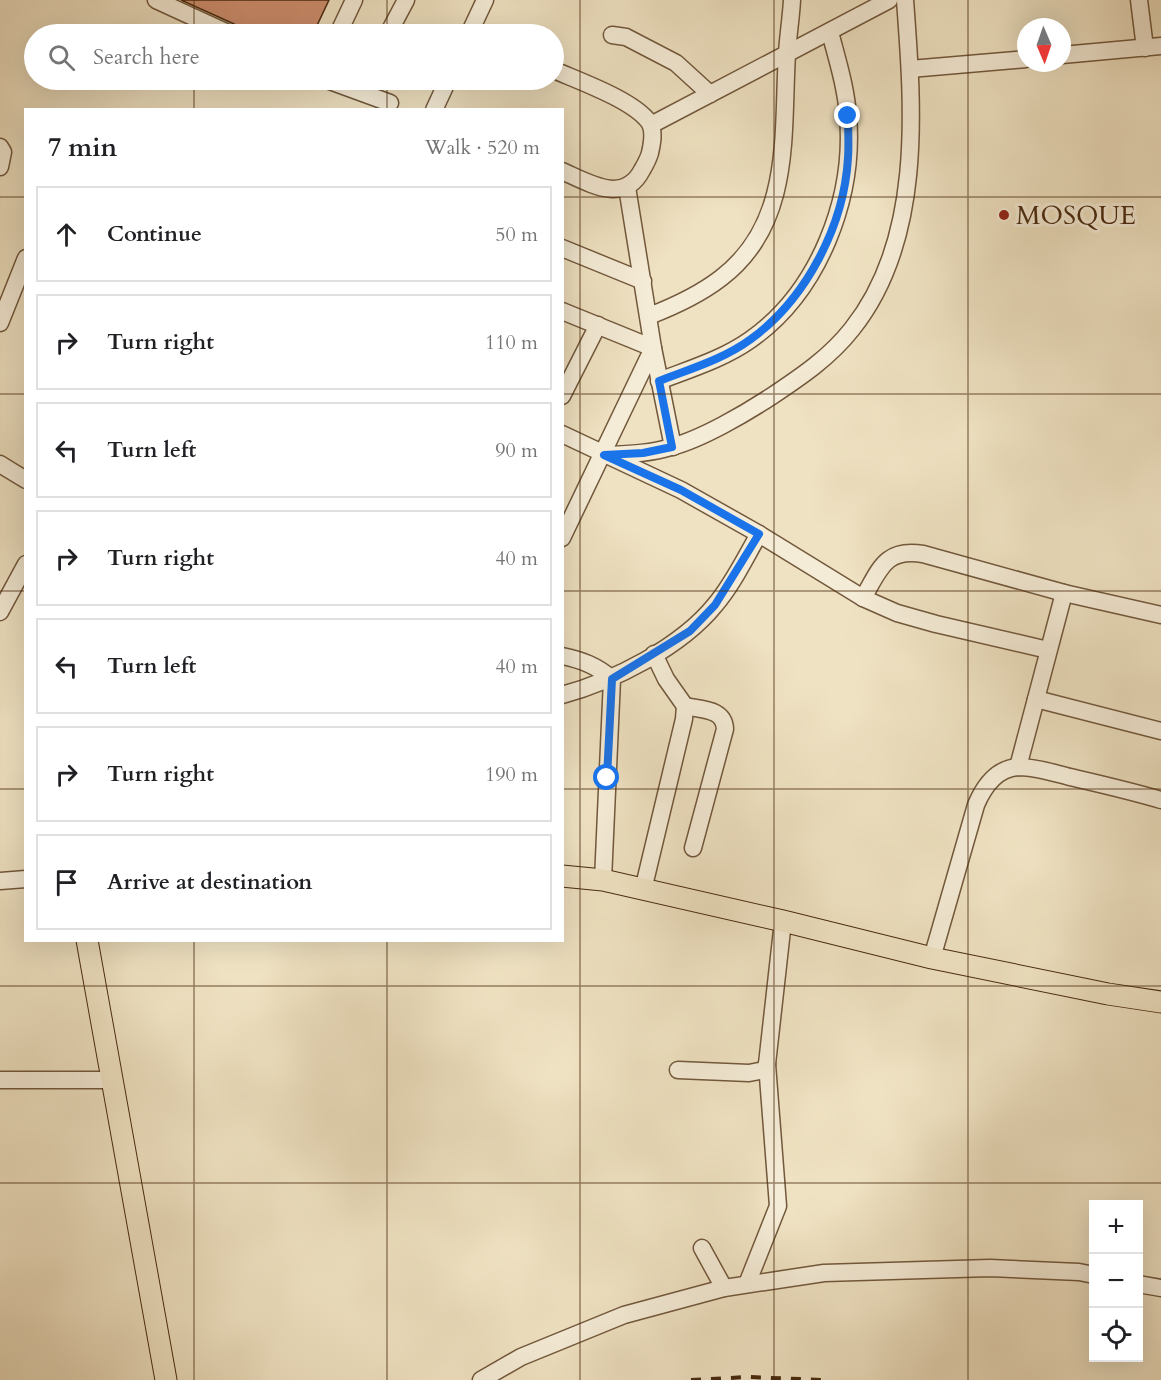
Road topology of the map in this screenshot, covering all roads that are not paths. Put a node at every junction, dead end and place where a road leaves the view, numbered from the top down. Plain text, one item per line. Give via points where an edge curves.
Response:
1 (156, 0) edge
2 (354, 0) edge
3 (406, 0) edge
4 (484, 0) edge
5 (792, 0) edge
6 (889, 0) edge
7 (905, 0) edge
8 (1139, 0) edge
9 (208, 24) edge
10 (343, 24) edge
11 (393, 24) edge
12 (475, 24) edge
13 (830, 32) junction
14 (612, 34) dead end
15 (1153, 47) edge
16 (787, 54) junction
17 (1071, 54) edge
18 (1017, 60) edge
19 (910, 69) junction
20 (564, 75) edge
21 (369, 90) edge
22 (443, 90) edge
23 (710, 94) junction
24 (390, 103) dead end
25 (435, 108) edge
26 (651, 125) junction
27 (0, 147) edge
28 (0, 166) edge
29 (564, 172) edge
30 (627, 187) junction
31 (564, 249) edge
32 (24, 263) edge
33 (643, 281) junction
34 (564, 312) edge
35 (649, 316) junction
36 (0, 323) edge
37 (598, 326) junction
38 (653, 348) junction
39 (659, 381) junction
40 (564, 392) edge
41 (564, 435) edge
42 (672, 447) junction
43 (604, 455) junction
44 (0, 464) edge
45 (24, 479) edge
46 (564, 534) edge
47 (759, 534) junction
48 (24, 568) edge
49 (1064, 593) junction
50 (863, 598) junction
51 (0, 612) edge
52 (1161, 615) edge
53 (1048, 650) junction
54 (654, 654) junction
55 (564, 656) edge
56 (612, 679) junction
57 (564, 694) edge
58 (1036, 699) junction
59 (684, 706) junction
60 (1161, 731) edge
61 (1018, 767) junction
62 (1161, 800) edge
63 (693, 848) dead end
64 (564, 876) edge
65 (24, 879) edge
66 (0, 880) edge
67 (603, 880) junction
68 (643, 890) junction
69 (783, 921) junction
70 (87, 942) edge
71 (932, 958) junction
72 (1161, 1002) edge
73 (767, 1064) junction
74 (678, 1070) dead end
75 (0, 1080) edge
76 (112, 1080) junction
77 (702, 1248) dead end
78 (1089, 1274) edge
79 (747, 1284) junction
80 (1143, 1285) edge
81 (724, 1288) junction
82 (1161, 1288) edge
83 (166, 1380) edge
84 (481, 1380) edge

1 - 9 street
2 - 10 street
3 - 11 street
4 - 12 street
5 - 16 street
6 - 13 street
7 - 19 street
8 - 15 street
13 - 16 street
13 - 39 street via 842,73 848,159 830,234 807,281 780,314 750,340 710,362
14 - 23 street via 626,37 676,63
15 - 17 street
16 - 23 street
16 - 35 street via 783,152 769,216 748,250 723,277 689,300
18 - 19 street
19 - 42 street via 907,184 897,239 880,286 852,329 814,368 759,405
20 - 26 street via 620,100 641,113
21 - 24 street
22 - 25 street
23 - 26 street
26 - 30 street via 649,158 638,178
27 - 28 street
29 - 30 street via 612,190
30 - 33 street
31 - 33 street
32 - 36 street
33 - 35 street
34 - 37 street
35 - 38 street
37 - 38 street
37 - 40 street
38 - 39 street
38 - 43 street
39 - 42 street
41 - 43 street
42 - 43 street
43 - 46 street
43 - 47 street via 681,490
44 - 45 street
47 - 50 street
47 - 54 street via 715,605 690,631
48 - 51 street
49 - 50 street via 907,552 884,563
49 - 52 street
49 - 53 street
50 - 53 street via 897,613
53 - 58 street
54 - 56 street
54 - 59 street
55 - 56 street via 581,660
56 - 57 street
56 - 67 street
58 - 60 street
58 - 61 street
59 - 63 street via 721,715 725,720
59 - 68 street
61 - 62 street
61 - 71 street via 1003,771 982,789
64 - 67 main road
65 - 66 street
67 - 68 main road
68 - 69 main road
69 - 71 main road
69 - 73 street
70 - 76 main road
71 - 72 main road
73 - 74 street via 756,1073
73 - 79 street via 778,1206
75 - 76 street
76 - 83 main road
77 - 81 street
78 - 79 street via 990,1268 824,1273
79 - 81 street
80 - 82 street
81 - 84 street via 624,1315 521,1357

